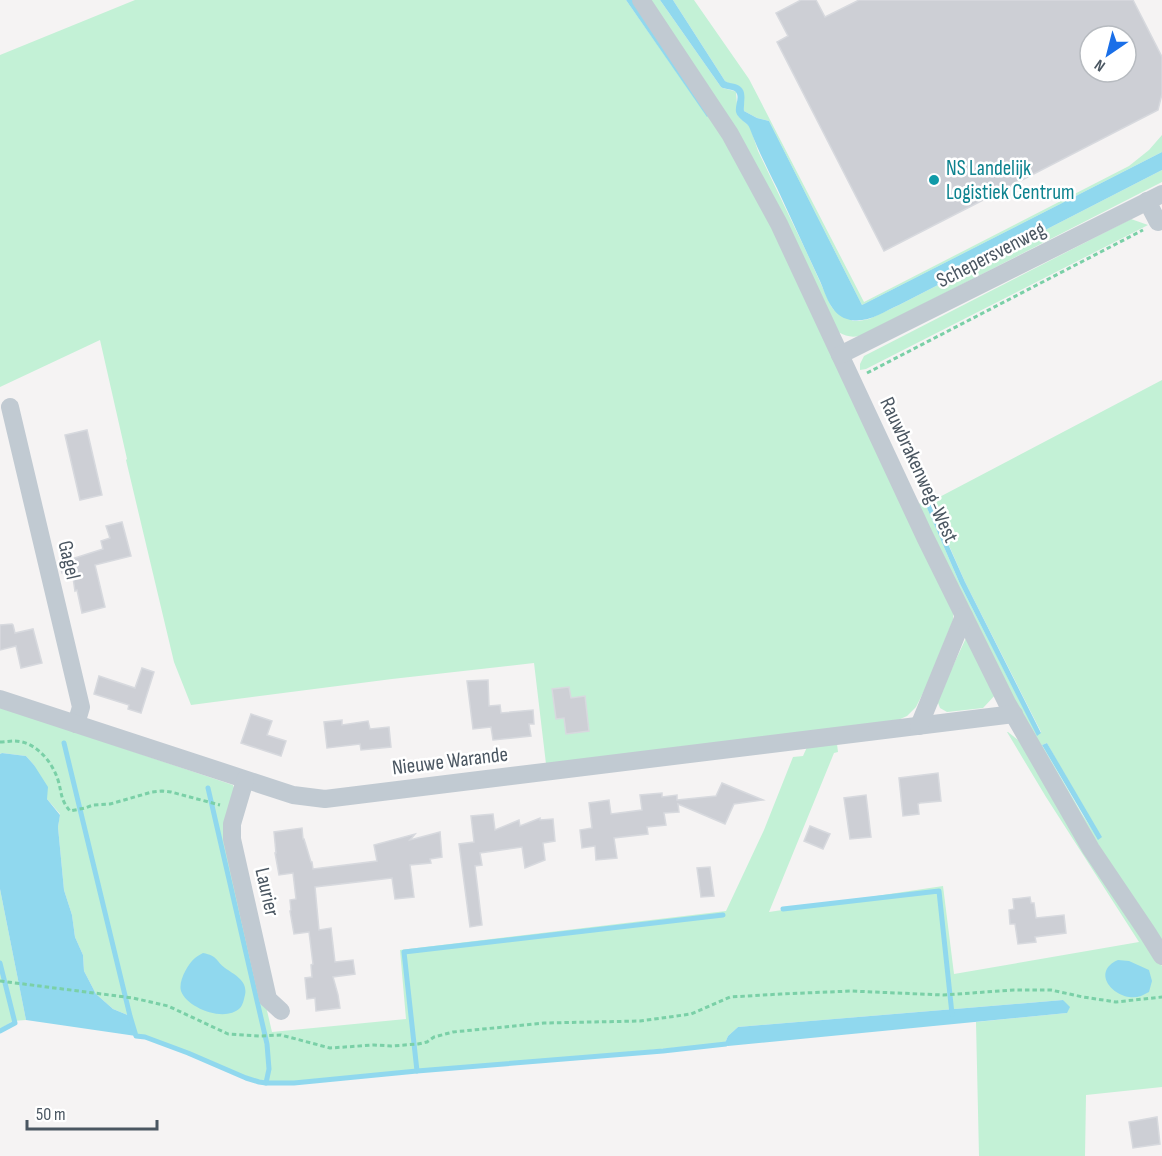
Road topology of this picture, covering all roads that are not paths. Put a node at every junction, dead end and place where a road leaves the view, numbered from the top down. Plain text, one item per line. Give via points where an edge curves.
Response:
1 (641, 0) edge
2 (1155, 198) edge
3 (1158, 222) road end
4 (840, 355) junction
5 (10, 407) dead end
6 (964, 616) junction
7 (0, 699) edge
8 (1014, 714) junction
9 (76, 724) junction
10 (919, 726) junction
11 (245, 780) junction
12 (1162, 956) edge
13 (281, 1011) dead end

1 - 4 street, Rauwbrakenweg-West via 730,134 779,224
2 - 3 street
2 - 4 street, Schepersvenweg
4 - 6 street, Rauwbrakenweg-West
5 - 9 street, Gagel via 81,707
6 - 8 street, Rauwbrakenweg-West
6 - 10 street
7 - 9 street, Nieuwe Warande
8 - 10 street, Nieuwe Warande
8 - 12 street, Rauwbrakenweg-West via 1091,849
9 - 11 street, Nieuwe Warande
10 - 11 street, Nieuwe Warande via 325,798 293,795
11 - 13 street, Laurier via 231,824 232,838 268,999

